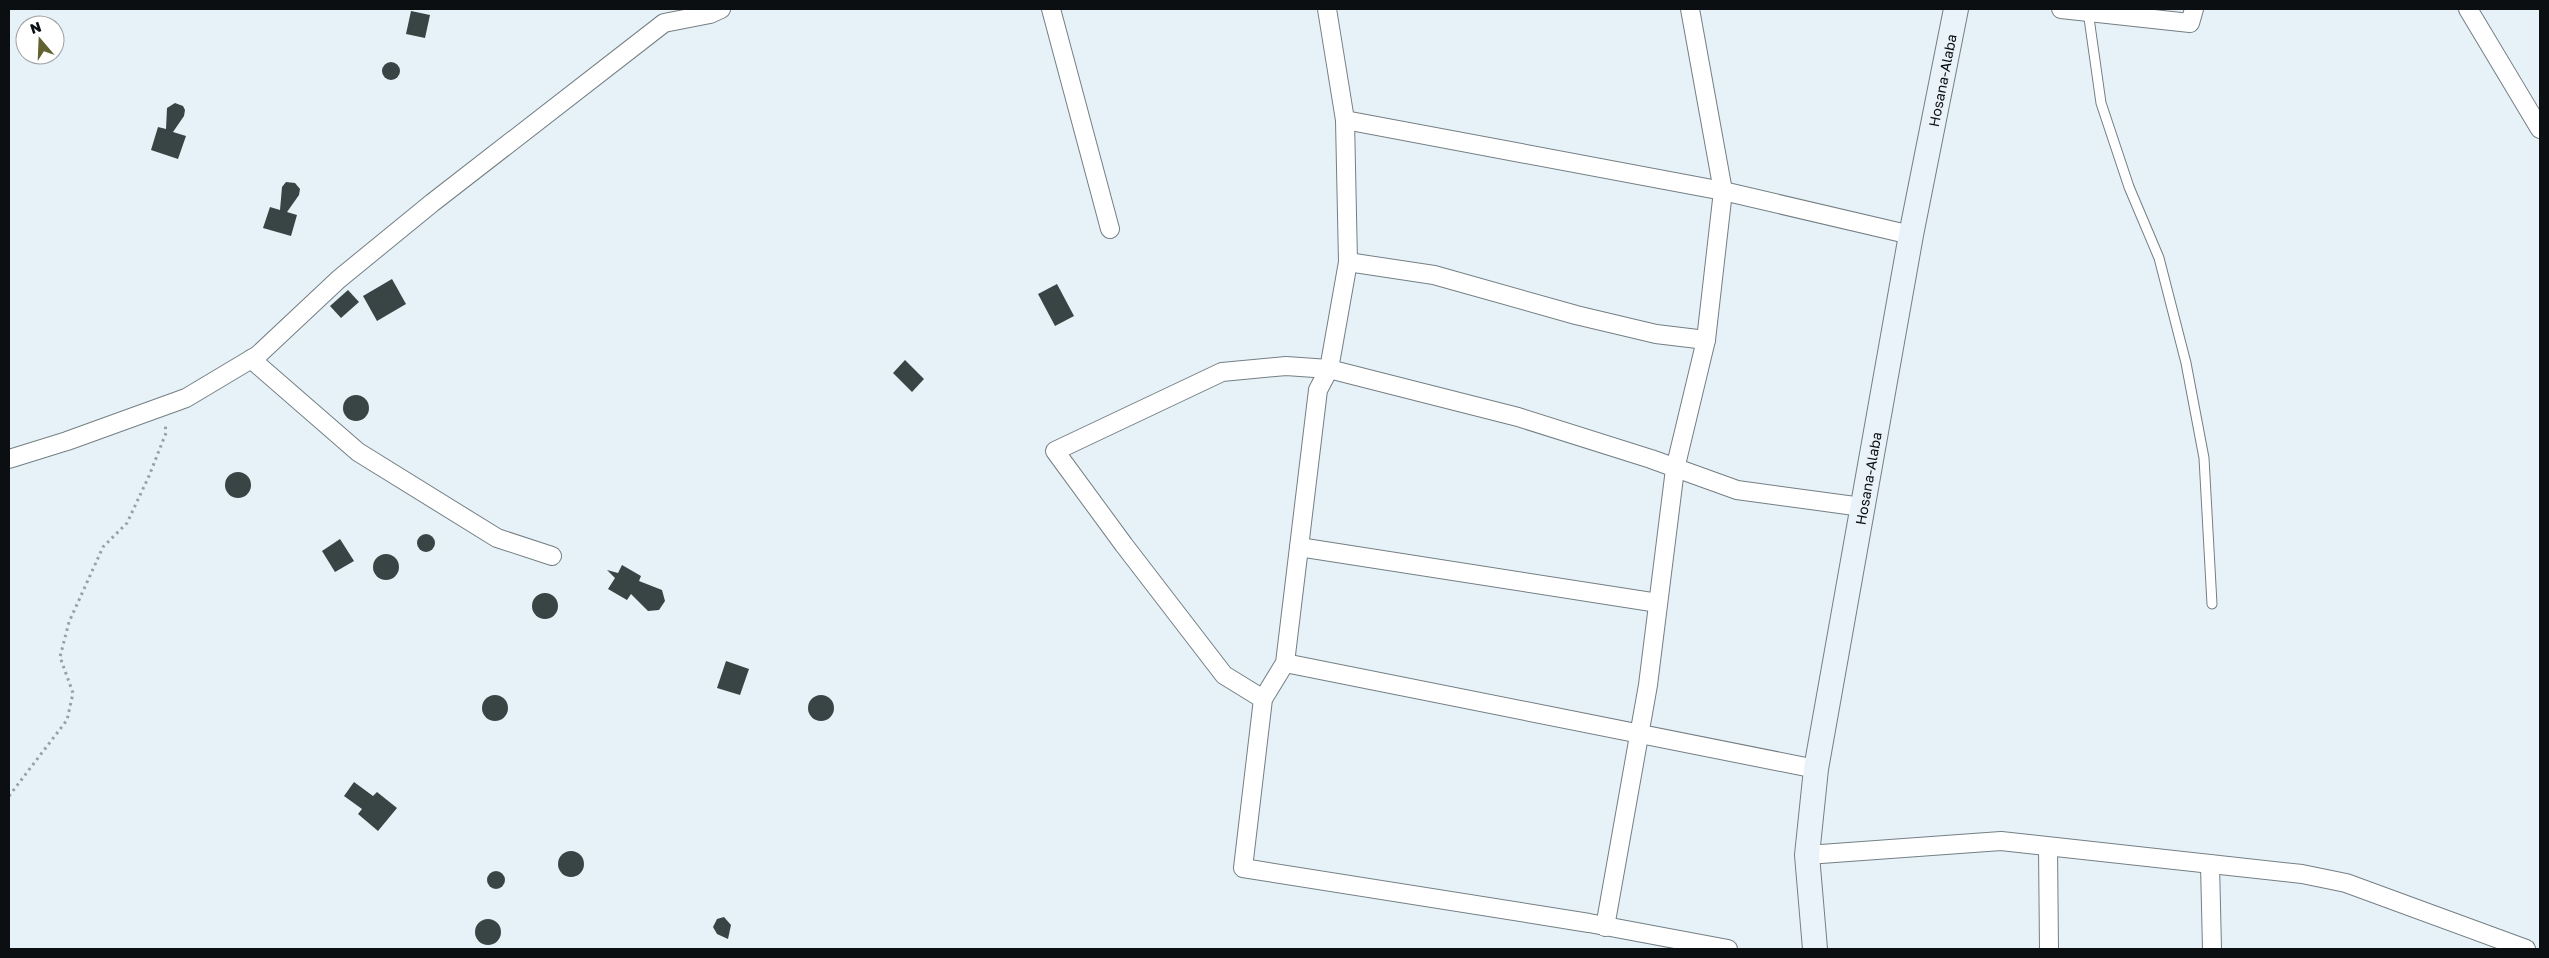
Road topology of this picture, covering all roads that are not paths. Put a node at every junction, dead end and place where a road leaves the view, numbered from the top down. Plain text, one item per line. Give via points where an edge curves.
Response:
1 (1051, 9) edge
2 (1327, 9) edge
3 (1690, 9) edge
4 (1956, 9) edge
5 (2062, 9) edge
6 (2194, 9) edge
7 (2468, 9) edge
8 (713, 10) edge
9 (2088, 11) junction
10 (1345, 120) junction
11 (2540, 126) edge
12 (1723, 191) junction
13 (1110, 229) dead end
14 (1911, 235) junction
15 (1348, 262) junction
16 (1706, 340) junction
17 (251, 359) junction
18 (1329, 369) junction
19 (9, 459) edge
20 (1675, 469) junction
21 (1862, 507) junction
22 (1299, 547) junction
23 (552, 556) dead end
24 (1658, 603) junction
25 (2212, 604) dead end
26 (1284, 663) junction
27 (1263, 699) junction
28 (1640, 733) junction
29 (1816, 769) junction
30 (2048, 847) junction
31 (1806, 855) junction
32 (2210, 864) junction
33 (1605, 927) junction
34 (1811, 948) edge
35 (1728, 949) edge
36 (2049, 949) edge
37 (2212, 949) edge
38 (2526, 949) edge

1 - 13 street
2 - 10 street
3 - 12 street
4 - 14 main road, Hosana-Alaba
5 - 9 street
6 - 9 street via 2190,23
7 - 11 street
8 - 17 street via 664,23 425,209 339,279
9 - 25 lane via 2101,103 2129,186 2159,258 2186,364 2204,458
10 - 12 street
10 - 15 street
12 - 14 street
12 - 16 street
14 - 21 main road, Hosana-Alaba
15 - 16 street via 1434,275 1576,315 1656,334
15 - 18 street
16 - 20 street
17 - 19 street via 186,398
17 - 23 street via 358,452 498,538
18 - 20 street via 1518,417
18 - 22 street via 1318,390
18 - 27 street via 1286,366 1222,372 1056,451 1224,675
20 - 21 street via 1737,490
20 - 24 street
21 - 29 main road, Hosana-Alaba
22 - 24 street
22 - 26 street
24 - 28 street
26 - 27 street
26 - 28 street
27 - 33 street via 1243,868
28 - 29 street
28 - 33 street
29 - 31 main road, Hosana-Alaba
30 - 31 street via 2001,841
30 - 32 street
30 - 36 street
31 - 34 main road, Hosana-Alaba
32 - 37 street
32 - 38 street via 2302,874 2346,883
33 - 35 street

